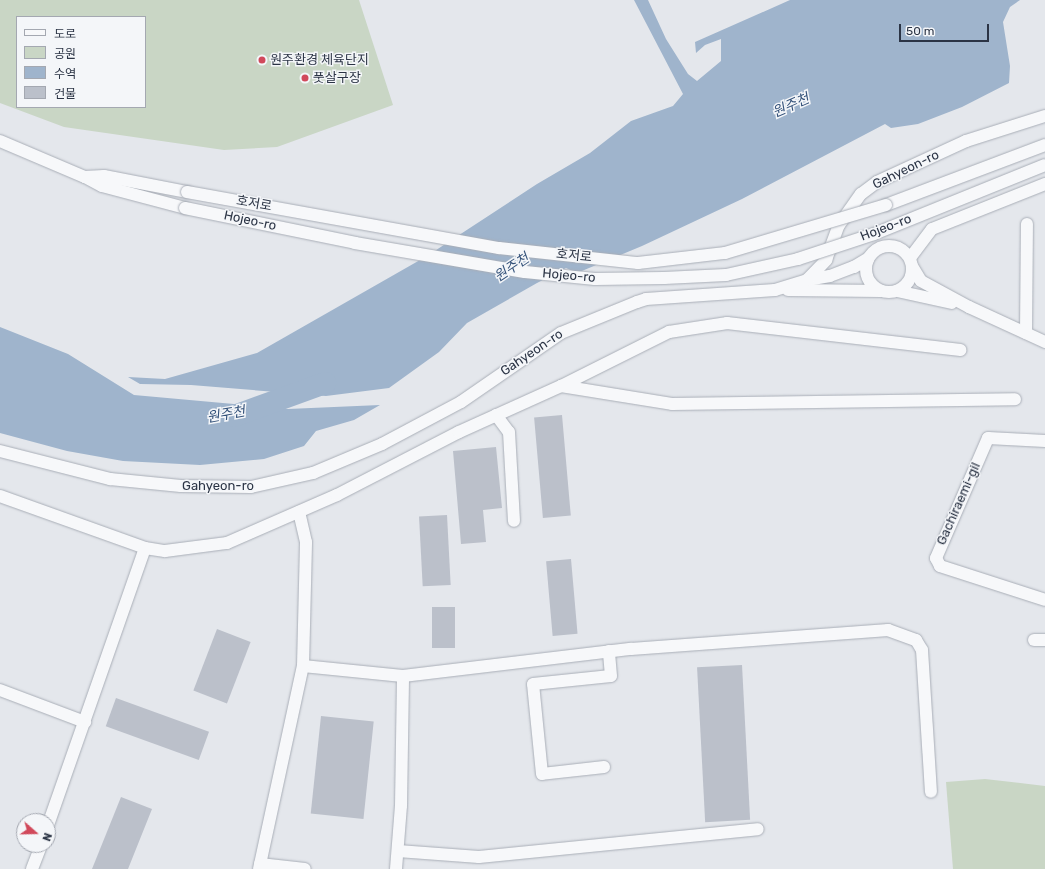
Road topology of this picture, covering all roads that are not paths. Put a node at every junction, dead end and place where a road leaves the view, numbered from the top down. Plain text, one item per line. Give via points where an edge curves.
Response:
1 (1045, 116) edge
2 (0, 141) edge
3 (1045, 145) edge
4 (1045, 165) edge
5 (85, 176) junction
6 (1045, 184) edge
7 (188, 192) joint
8 (1027, 224) dead end
9 (869, 258) junction
10 (911, 262) junction
11 (807, 280) junction
12 (775, 290) junction
13 (881, 291) junction
14 (897, 291) junction
15 (969, 307) junction
16 (1026, 333) junction
17 (1045, 342) edge
18 (960, 350) dead end
19 (561, 386) junction
20 (1015, 399) dead end
21 (496, 415) junction
22 (1045, 441) edge
23 (0, 451) edge
24 (0, 496) edge
25 (299, 512) junction
26 (514, 521) dead end
27 (145, 548) junction
28 (1045, 600) edge
29 (609, 651) junction
30 (303, 666) junction
31 (403, 676) junction
32 (0, 690) edge
33 (85, 722) junction
34 (604, 767) dead end
35 (931, 792) dead end
36 (52, 813) edge
37 (758, 829) dead end
38 (398, 851) junction
39 (38, 853) edge
40 (259, 866) edge
41 (32, 869) edge
42 (305, 869) edge
43 (396, 869) edge

1 - 11 street, Gahyeon-ro via 966,141 877,182 861,194 839,225 826,260
2 - 5 street, Hojeo-ro
3 - 7 street, 호저로, bridge via 886,205 765,242 725,253 638,263 499,248
4 - 5 street, Hojeo-ro, bridge via 874,234 798,259 726,275 595,280 525,272 356,243 185,208 102,186
5 - 7 street, Hojeo-ro via 104,176
6 - 10 street via 932,229
8 - 16 street
9 - 10 street via 878,248 893,246 906,252
9 - 11 street via 830,276
9 - 13 street via 866,273 869,280
10 - 14 street via 909,281
10 - 15 street via 921,281
11 - 12 street, Gahyeon-ro
12 - 13 street
12 - 23 street, Gahyeon-ro via 646,299 637,302 561,333 461,402 382,444 313,473 251,487 180,486 110,480
13 - 14 street
14 - 15 street
15 - 16 street
16 - 17 street
18 - 19 street via 727,323 668,332
19 - 20 street via 672,404
19 - 21 street
21 - 25 street
21 - 26 street via 509,432
22 - 28 street, Gachiraemi-gil via 988,438 936,558 940,566
24 - 27 street
25 - 27 street via 227,543 165,552
25 - 30 street via 306,542
27 - 33 street
29 - 31 street
29 - 34 street via 611,676 533,684 542,774
29 - 35 street via 888,630 916,640 922,650 924,668
30 - 31 street
30 - 40 street
31 - 38 street
32 - 33 street
33 - 36 street
37 - 38 street via 479,857
38 - 43 street
39 - 41 street
40 - 42 street

